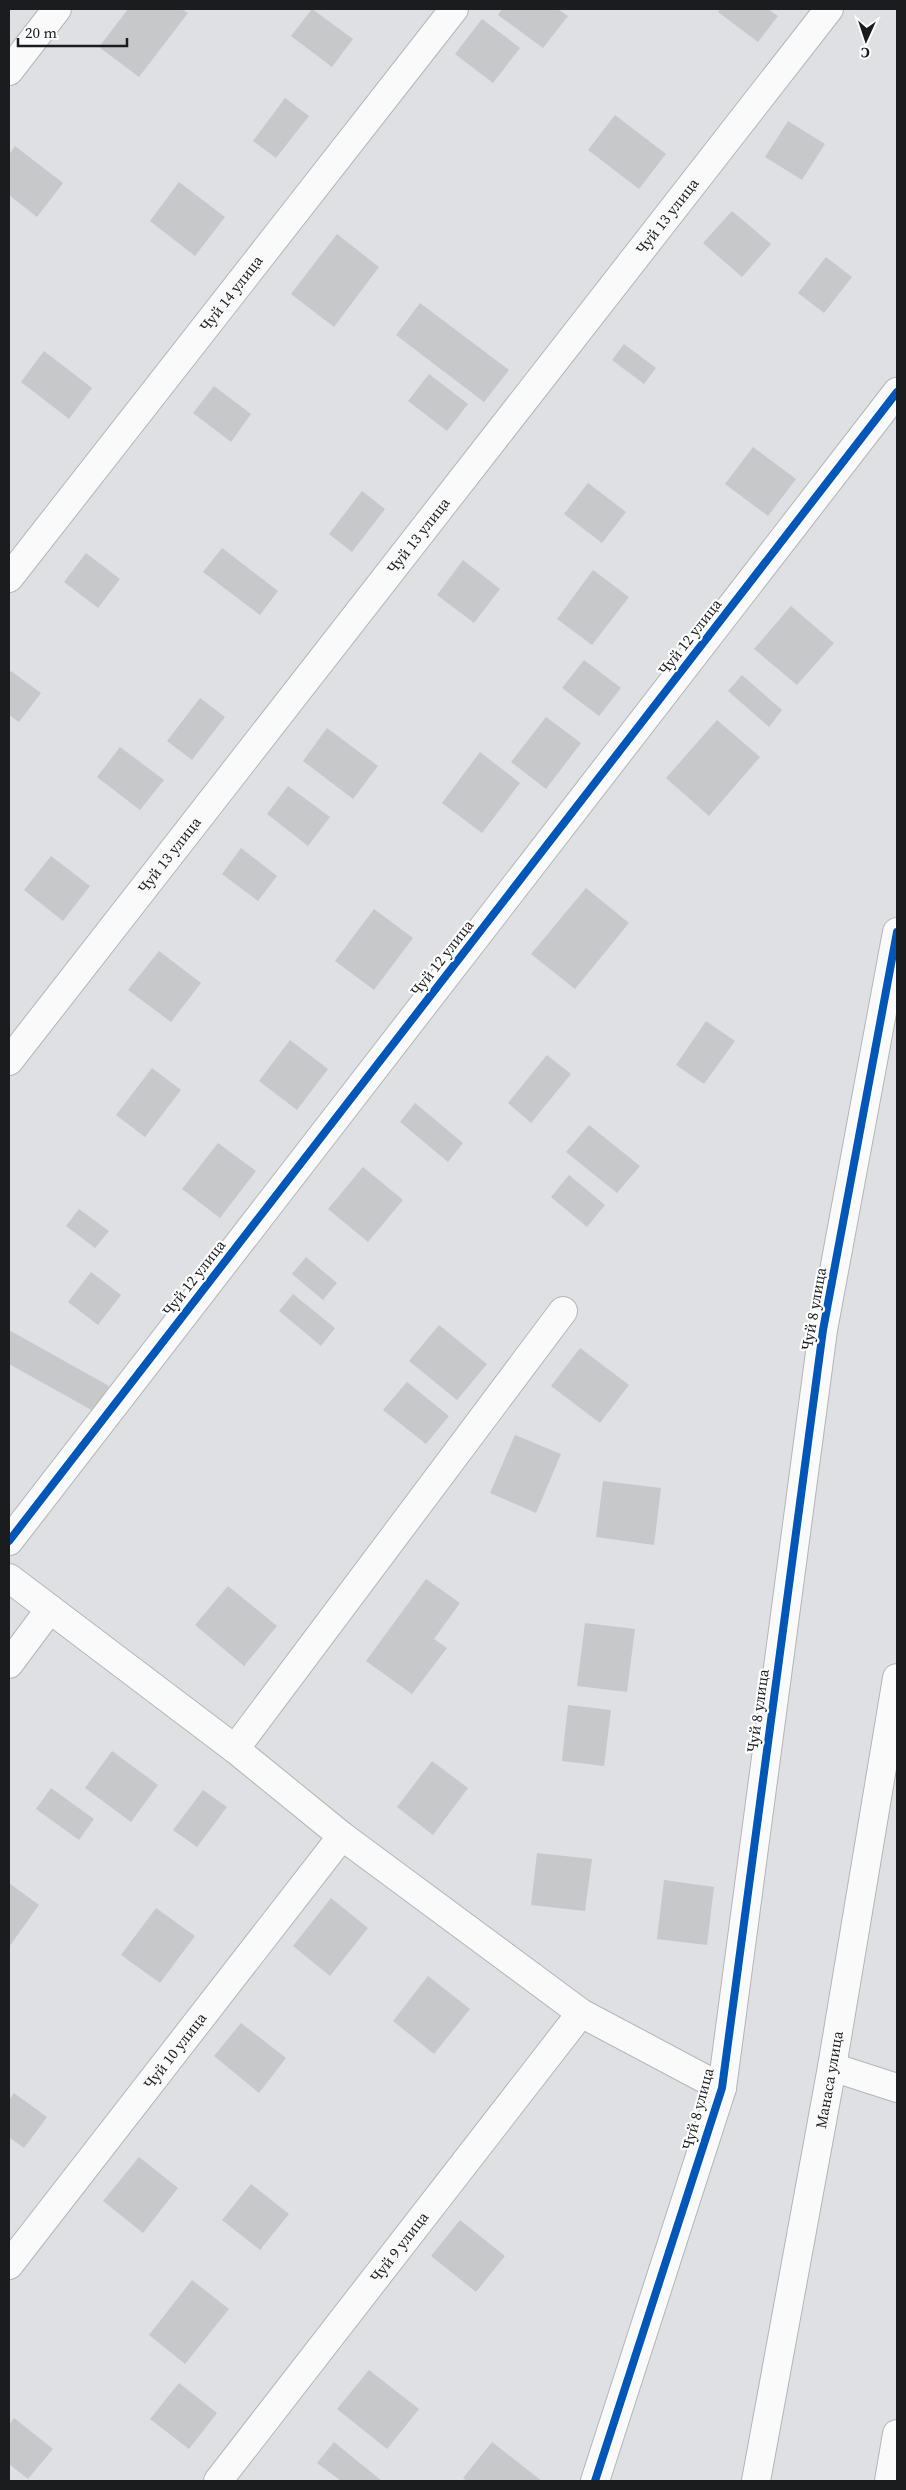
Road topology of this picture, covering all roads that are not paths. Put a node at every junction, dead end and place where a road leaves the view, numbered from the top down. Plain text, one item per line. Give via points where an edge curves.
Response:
1 (58, 9) edge
2 (454, 9) edge
3 (829, 9) edge
4 (9, 71) edge
5 (897, 392) edge
6 (9, 578) edge
7 (897, 932) edge
8 (9, 1062) edge
9 (563, 1311) dead end
10 (9, 1541) edge
11 (9, 1578) edge
12 (50, 1609) junction
13 (9, 1664) edge
14 (897, 1678) edge
15 (235, 1749) junction
16 (342, 1836) junction
17 (582, 2012) junction
18 (832, 2067) junction
19 (722, 2088) junction
20 (897, 2088) edge
21 (9, 2265) edge
22 (897, 2434) edge
23 (218, 2481) edge
24 (595, 2481) edge
25 (756, 2481) edge
26 (888, 2481) edge

1 - 4 street
2 - 6 street, Чуй 14 улица
3 - 8 street, Чуй 13 улица
5 - 10 street, Чуй 12 улица
7 - 19 street, Чуй 8 улица via 823,1330
9 - 15 street
11 - 12 street
12 - 13 street
12 - 15 street
14 - 18 street, Манаса улица
15 - 16 street
16 - 17 street
16 - 21 street, Чуй 10 улица
17 - 19 street
17 - 23 street, Чуй 9 улица
18 - 20 street
18 - 25 street, Манаса улица
19 - 24 street, Чуй 8 улица
22 - 26 street

